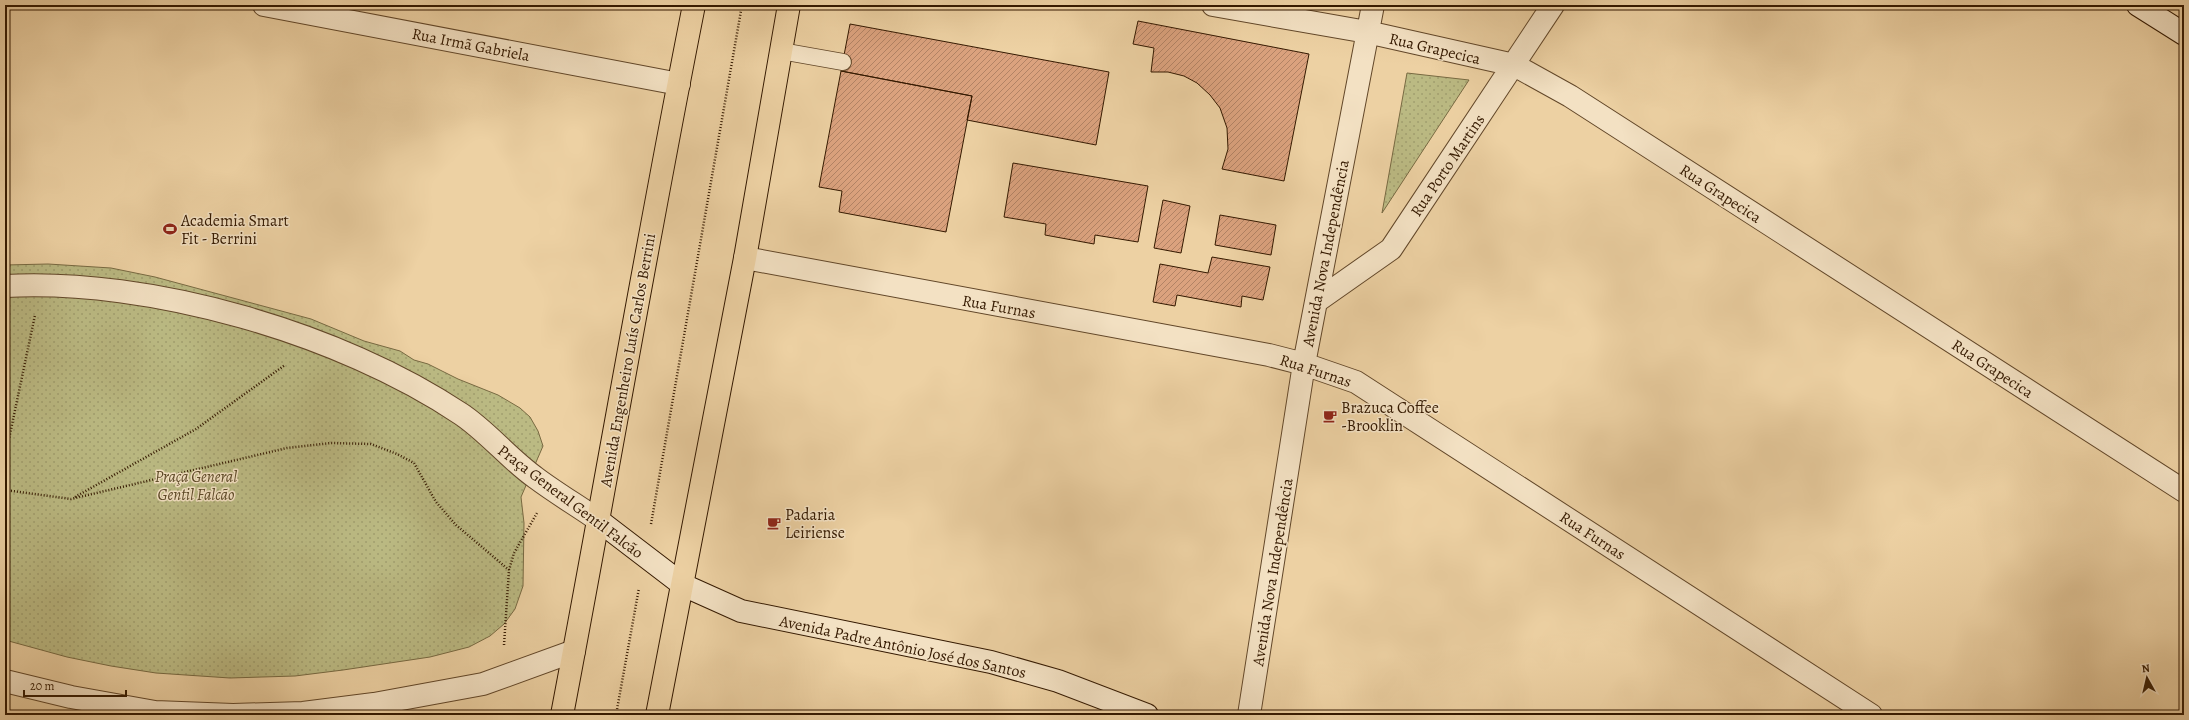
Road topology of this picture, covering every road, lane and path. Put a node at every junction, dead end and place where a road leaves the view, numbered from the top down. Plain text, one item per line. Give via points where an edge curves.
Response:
1 (264, 5) edge
2 (694, 5) edge
3 (742, 5) edge
4 (789, 5) edge
5 (1213, 5) edge
6 (1372, 5) edge
7 (1553, 5) edge
8 (2138, 5) edge
9 (1367, 32) junction
10 (2184, 34) edge
11 (781, 51) junction
12 (843, 62) dead end
13 (1514, 65) junction
14 (679, 84) junction
15 (745, 258) junction
16 (5, 286) edge
17 (1317, 301) junction
18 (35, 314) dead end
19 (1304, 364) junction
20 (285, 365) dead end
21 (5, 458) edge
22 (552, 489) junction
23 (5, 490) edge
24 (2184, 491) edge
25 (71, 499) junction
26 (598, 520) junction
27 (644, 557) junction
28 (508, 570) junction
29 (683, 585) junction
30 (574, 650) junction
31 (502, 678) junction
32 (5, 680) edge
33 (562, 715) edge
34 (616, 715) edge
35 (657, 715) edge
36 (1147, 715) edge
37 (1249, 715) edge
38 (1871, 715) edge

1 - 14 street, Rua Irmã Gabriela
2 - 14 main road, Avenida Engenheiro Luís Carlos Berrini
3 - 27 path
4 - 11 main road
5 - 9 street, Rua Grapecica
6 - 9 street, Avenida Nova Independência
7 - 13 street, Rua Porto Martins
8 - 10 street
9 - 13 street, Rua Grapecica
9 - 17 street, Avenida Nova Independência
11 - 12 lane
11 - 15 main road
13 - 17 street, Rua Porto Martins via 1391,249
13 - 24 street, Rua Grapecica via 1570,96
14 - 26 main road, Avenida Engenheiro Luís Carlos Berrini
15 - 19 street, Rua Furnas
15 - 29 main road
16 - 22 street, Praça General Gentil Falcão via 34,284 109,288 251,319 311,340 417,387 462,415 535,478
17 - 19 street, Avenida Nova Independência
18 - 21 path
19 - 37 street, Avenida Nova Independência
19 - 38 street, Rua Furnas via 1356,382
20 - 25 path via 196,428
22 - 26 street, Praça General Gentil Falcão
22 - 28 path via 514,553
23 - 25 path
25 - 28 path via 287,448 331,443 371,444 414,463 436,502 456,525
26 - 27 street, Praça General Gentil Falcão
26 - 30 main road, Avenida Engenheiro Luís Carlos Berrini
27 - 29 street, Praça General Gentil Falcão
27 - 34 path
28 - 31 path
29 - 35 main road
29 - 36 street, Avenida Padre Antônio José dos Santos via 741,610 991,662 1058,681
30 - 31 street
30 - 33 main road, Avenida Engenheiro Luís Carlos Berrini
31 - 32 street via 448,692 374,704 303,713 233,715 155,712 71,697

